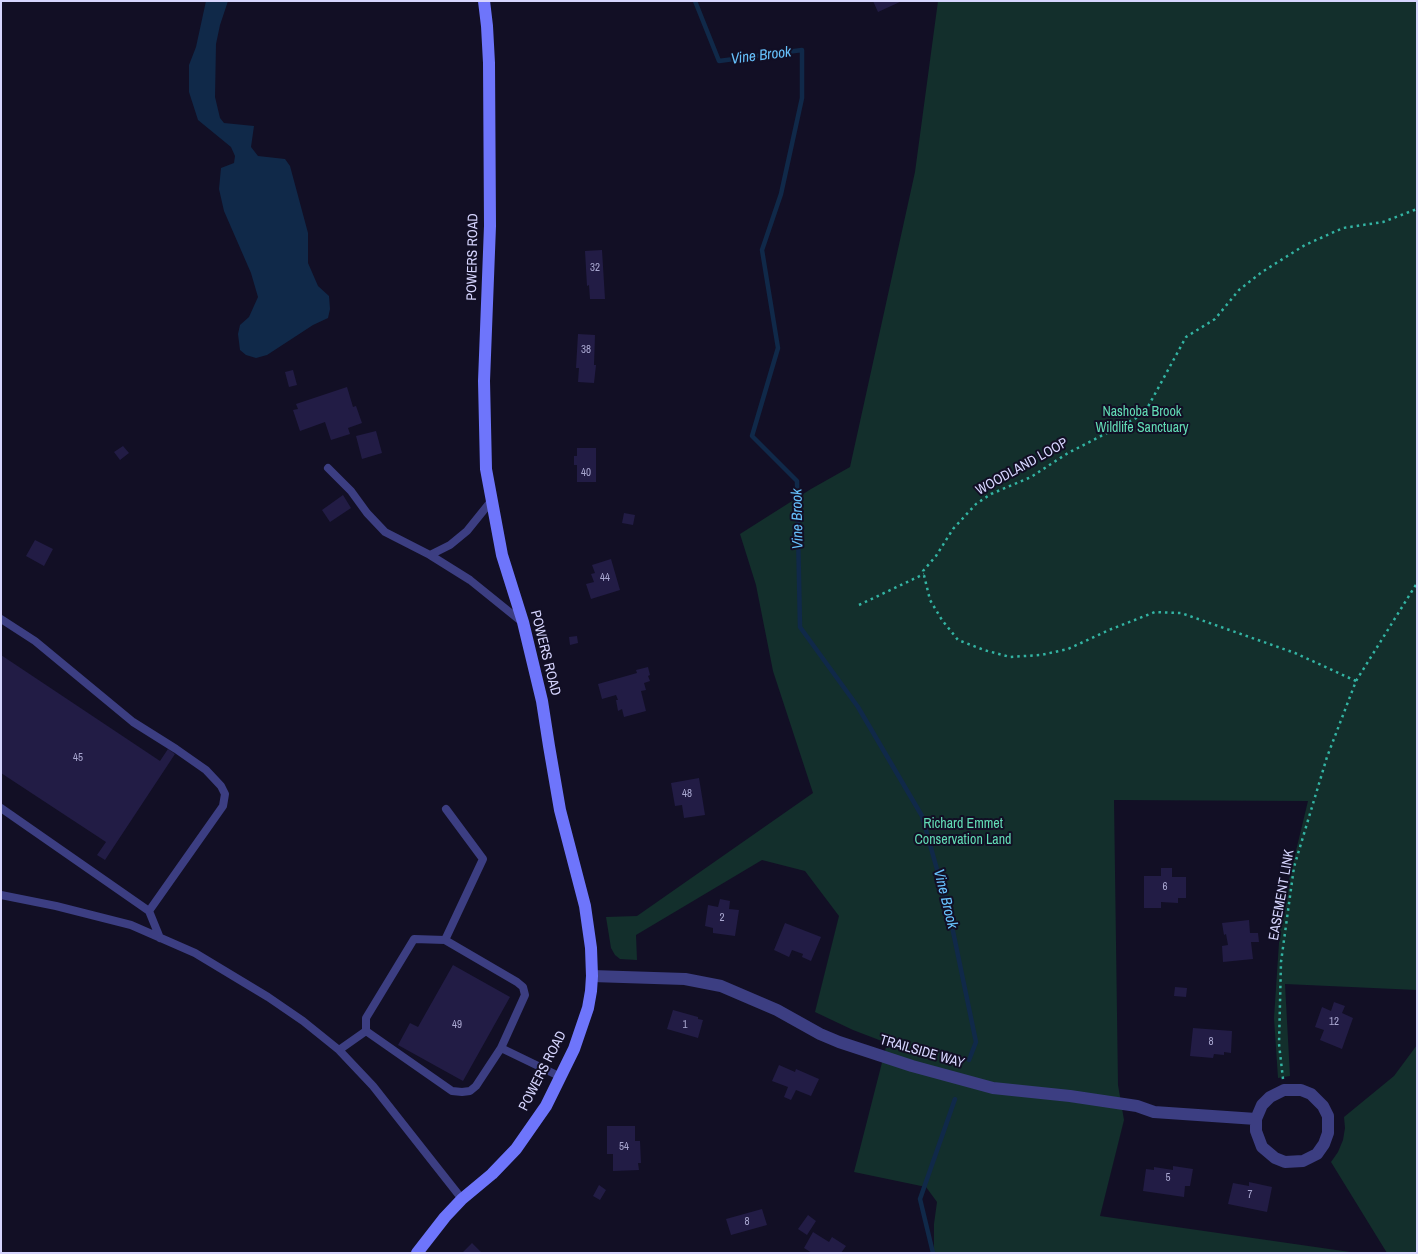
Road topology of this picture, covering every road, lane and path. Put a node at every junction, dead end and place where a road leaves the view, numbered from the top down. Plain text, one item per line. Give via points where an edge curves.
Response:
1 (484, 1) edge
2 (1417, 210) edge
3 (328, 468) dead end
4 (492, 500) junction
5 (430, 555) junction
6 (924, 574) junction
7 (1417, 584) edge
8 (858, 605) dead end
9 (1, 619) edge
10 (523, 622) junction
11 (1356, 682) junction
12 (1, 808) edge
13 (446, 809) dead end
14 (1, 895) edge
15 (149, 911) junction
16 (160, 938) junction
17 (445, 940) junction
18 (592, 976) junction
19 (366, 1031) junction
20 (501, 1048) junction
21 (339, 1050) junction
22 (561, 1077) junction
23 (1284, 1090) junction
24 (1256, 1119) junction
25 (462, 1199) junction
26 (416, 1253) edge

1 - 4 main road, POWERS ROAD via 489,63 490,216 484,438
2 - 6 path, WOODLAND LOOP via 1383,222 1343,228 1305,245 1262,272 1239,290 1215,319 1186,337 1144,414 1068,453 1032,477 976,504 953,528
3 - 5 lane via 386,532
4 - 5 lane via 467,531
4 - 10 main road, POWERS ROAD via 502,555
5 - 10 lane via 470,580
6 - 8 path
6 - 11 path via 930,600 958,640 1010,657 1068,649 1155,612 1181,613 1295,653
7 - 11 path
9 - 15 lane via 34,641 133,722 206,770 221,786 225,794 223,806
10 - 18 main road, POWERS ROAD via 542,701 560,810 585,906
11 - 23 path, EASEMENT LINK via 1327,757 1294,867 1281,962 1279,1044
12 - 15 lane
13 - 17 lane via 483,859
14 - 16 lane via 131,925
15 - 16 lane
16 - 21 lane via 195,953 268,997
17 - 19 lane via 414,939 366,1018
17 - 20 lane via 523,987 525,994
18 - 22 main road, POWERS ROAD via 588,1008
18 - 24 street, TRAILSIDE WAY via 685,979 721,986 839,1042 993,1088 1128,1104 1154,1112
19 - 20 lane via 452,1091 470,1091 476,1086
19 - 21 lane
20 - 22 lane
21 - 25 lane via 373,1086
22 - 25 main road, POWERS ROAD via 546,1106 516,1149
23 - 24 street via 1266,1100
23 - 24 street via 1306,1092 1324,1106 1328,1133 1317,1154 1297,1162 1274,1158 1259,1142
25 - 26 main road, POWERS ROAD

